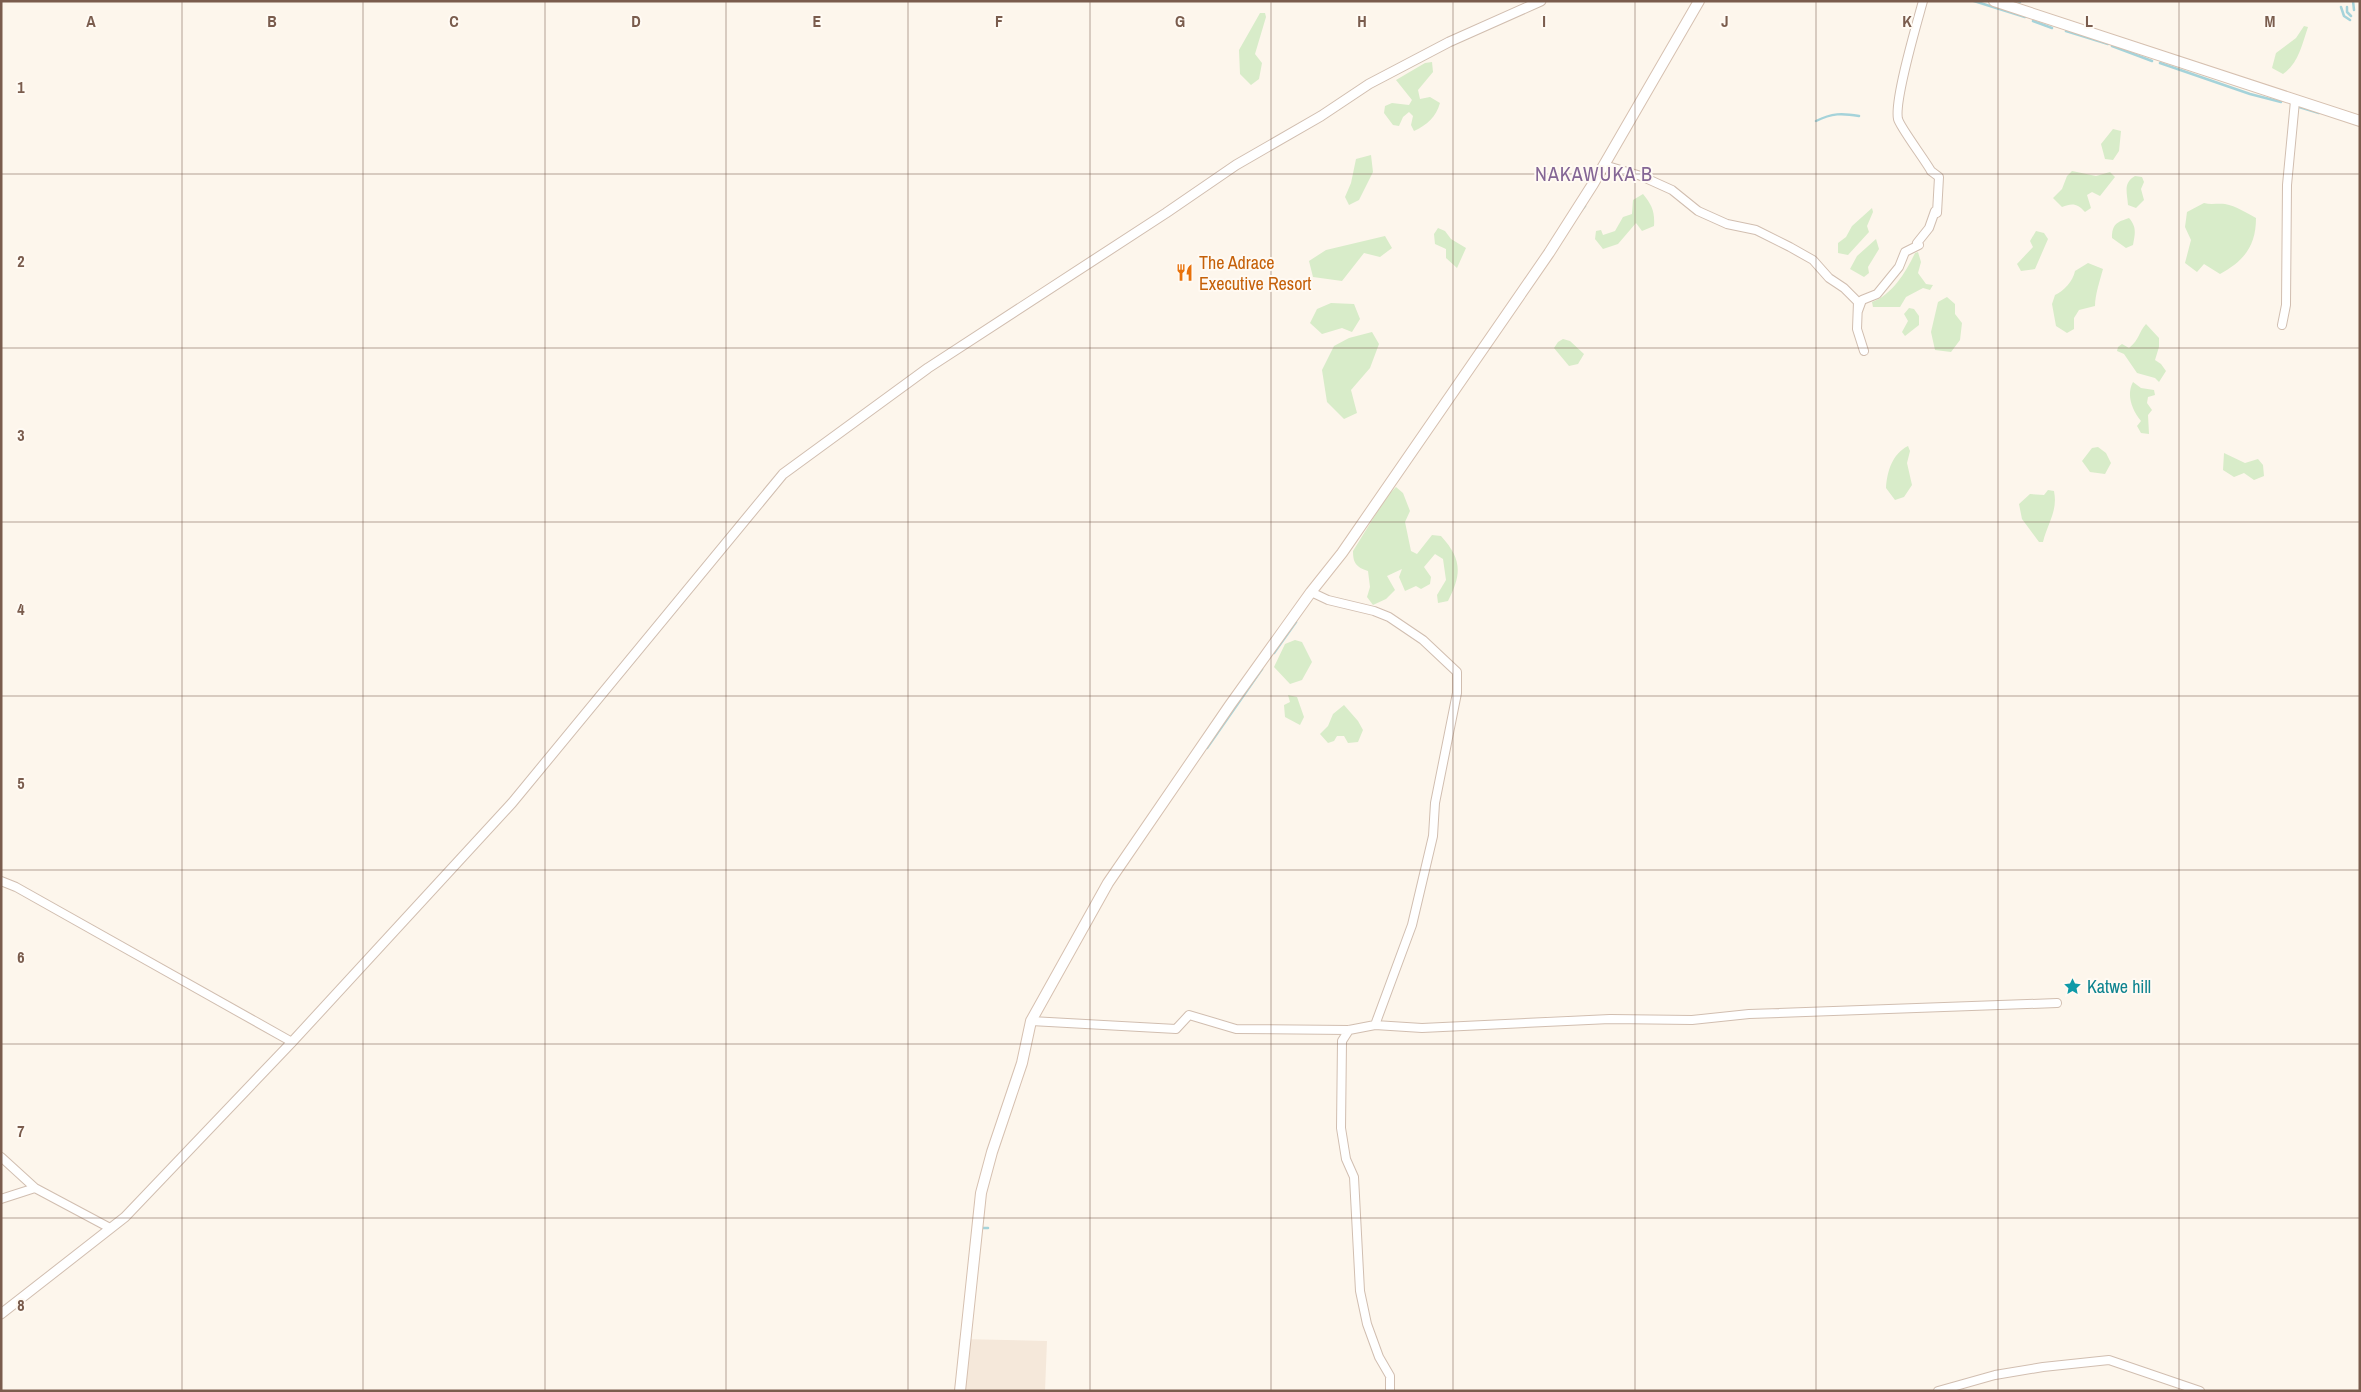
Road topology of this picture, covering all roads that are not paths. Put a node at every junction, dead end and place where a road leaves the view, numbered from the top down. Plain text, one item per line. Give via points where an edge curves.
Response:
1 (1541, 1) edge
2 (1699, 1) edge
3 (1923, 1) edge
4 (1994, 1) edge
5 (2295, 101) junction
6 (2360, 121) edge
7 (1604, 165) junction
8 (1858, 311) junction
9 (2282, 325) dead end
10 (1864, 351) dead end
11 (1311, 592) junction
12 (1, 881) edge
13 (2057, 1003) dead end
14 (1031, 1021) junction
15 (1375, 1026) junction
16 (1349, 1030) junction
17 (292, 1042) junction
18 (1, 1157) edge
19 (35, 1188) junction
20 (1, 1199) edge
21 (110, 1228) junction
22 (1, 1314) edge
23 (960, 1391) edge
24 (1390, 1391) edge
25 (1938, 1391) edge
26 (2200, 1391) edge

1 - 17 street via 1449,42 1369,84 1236,165 928,368 783,474 512,803
2 - 7 main road
3 - 8 street via 1908,60 1898,120 1931,171 1939,177 1937,213 1917,242 1919,245 1905,252 1899,267 1884,286 1877,294 1862,300
4 - 5 main road
5 - 6 main road
5 - 9 street via 2287,185 2286,305
7 - 8 street via 1664,186 1698,211 1727,224 1756,230 1813,260 1858,302
7 - 11 main road via 1520,296 1342,553
8 - 10 street via 1857,329
11 - 14 main road via 1108,883
11 - 15 street via 1389,617 1423,640 1457,672 1457,693 1436,803 1433,836 1412,925
12 - 17 street via 131,950
13 - 15 street via 1749,1014 1692,1020 1610,1019 1422,1028
14 - 16 street via 1176,1028 1189,1016 1236,1028
14 - 23 main road via 1022,1063 981,1193
15 - 16 street
16 - 24 street via 1342,1041 1341,1128 1346,1159 1354,1177 1360,1291 1367,1324 1390,1376
17 - 21 street via 125,1217
18 - 19 street
19 - 20 street
19 - 21 street
21 - 22 street
25 - 26 street via 1995,1375 2109,1360

